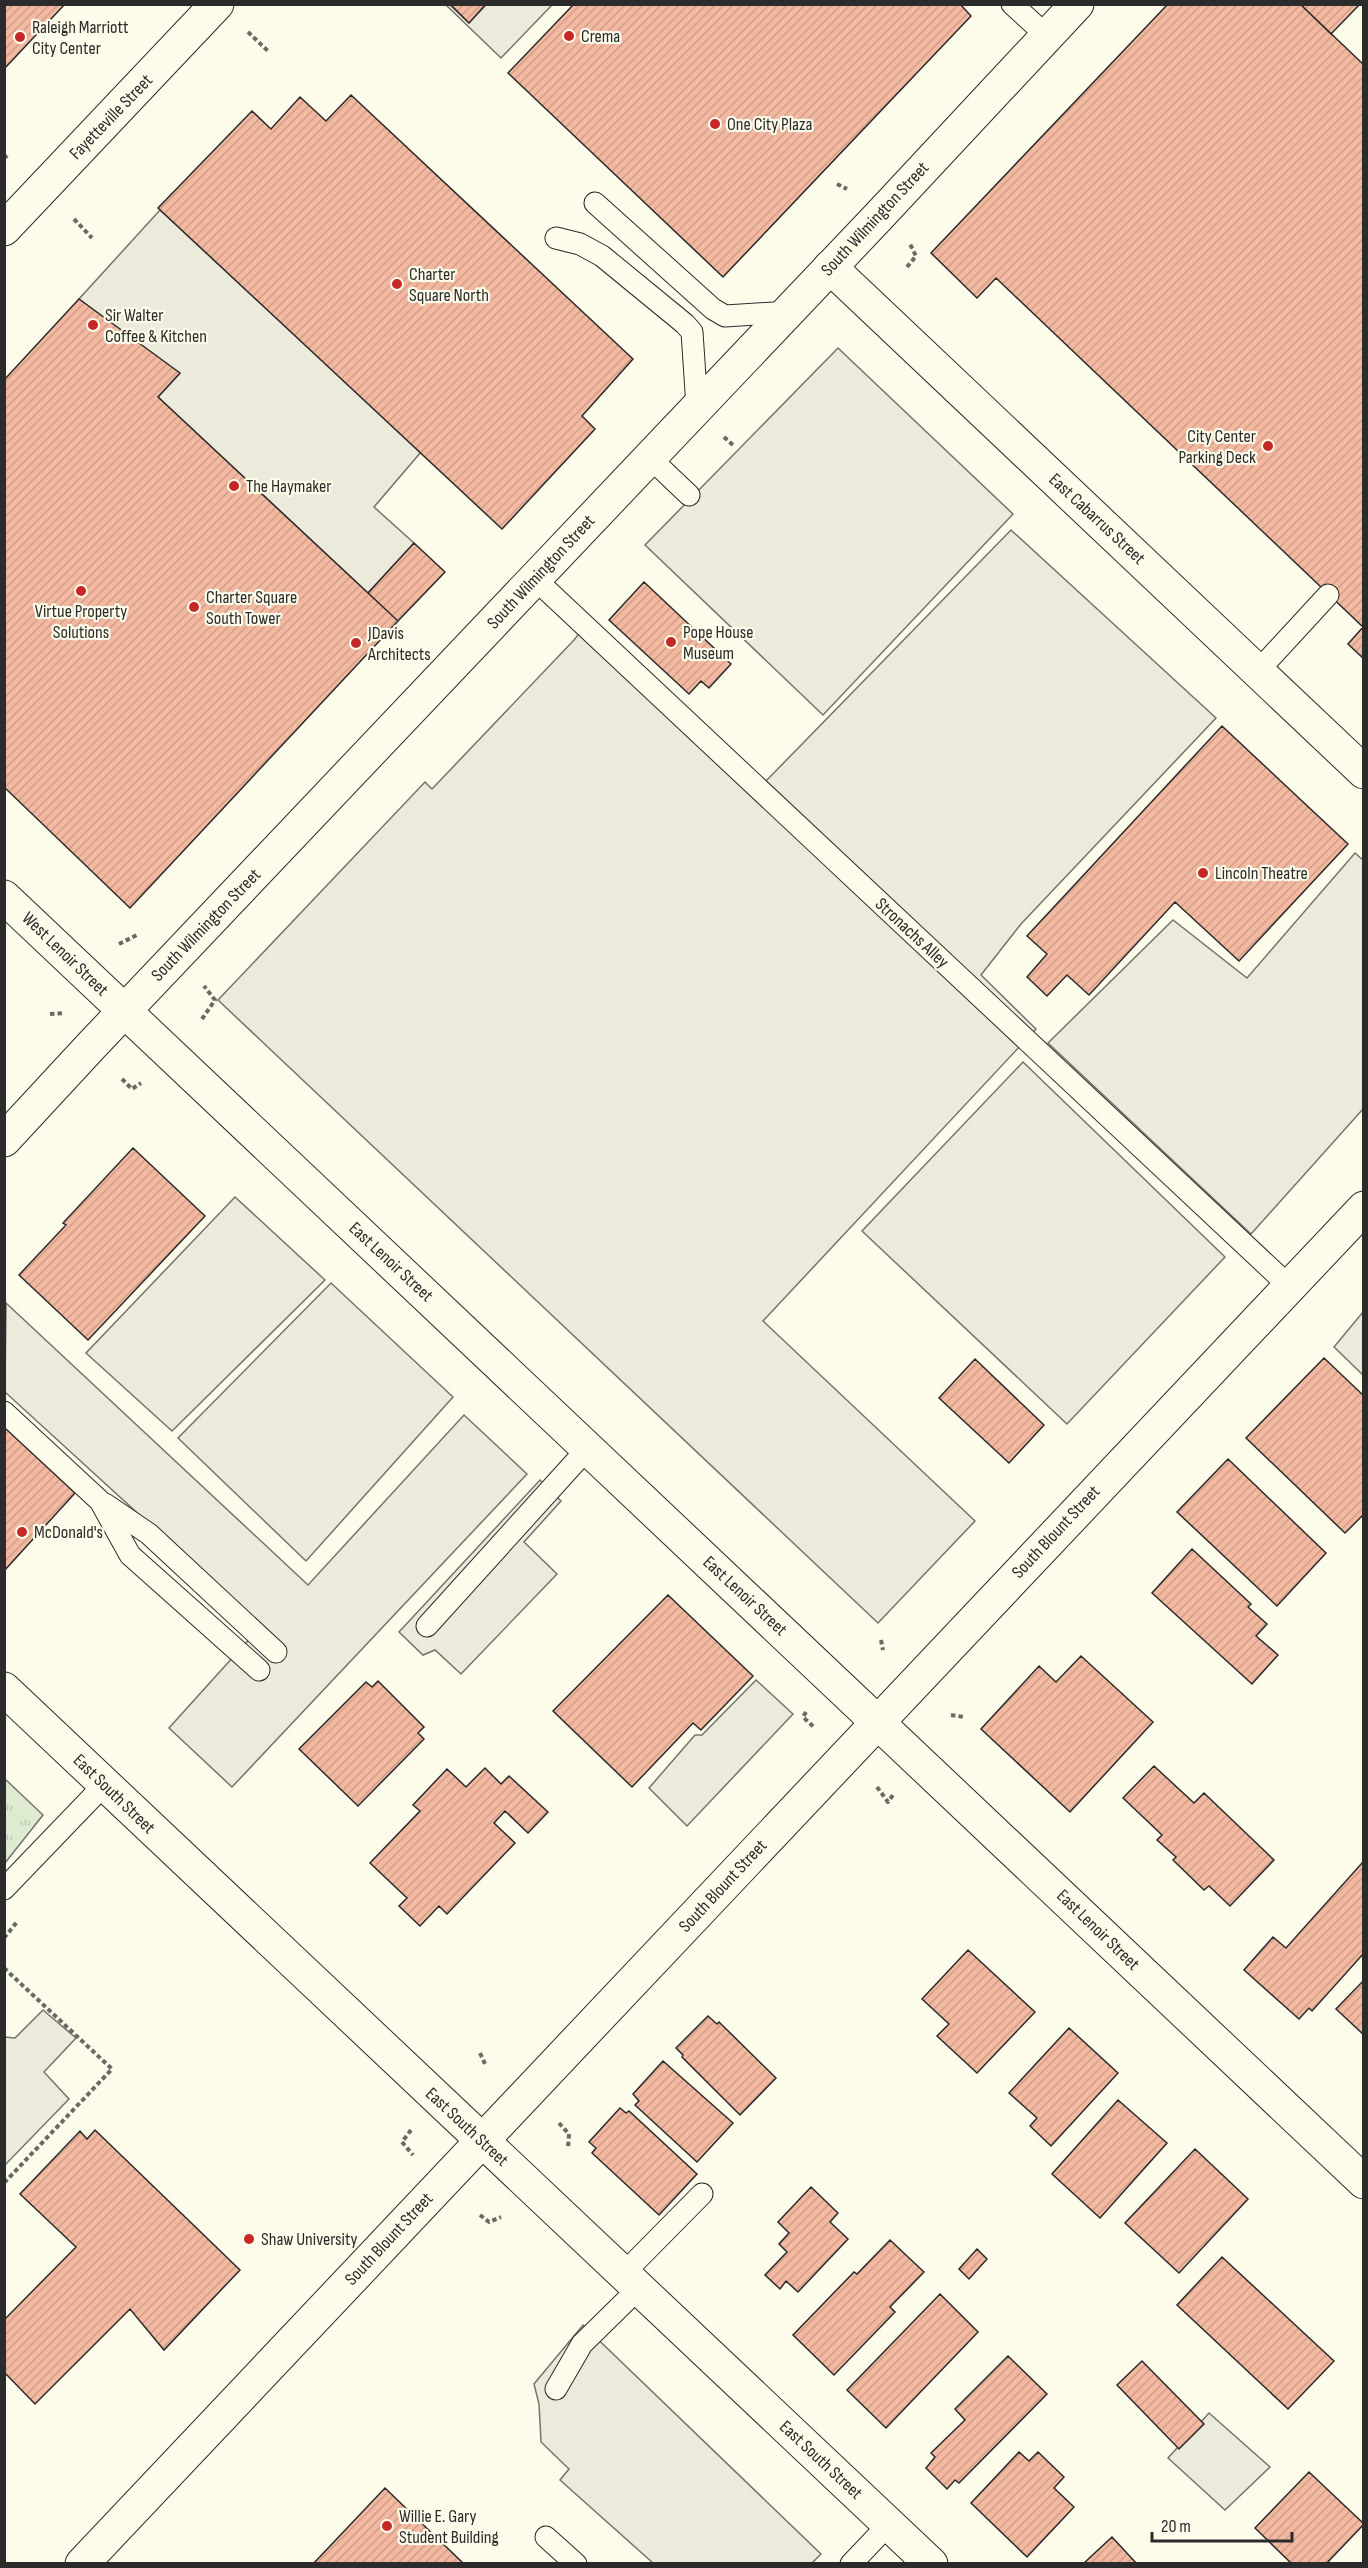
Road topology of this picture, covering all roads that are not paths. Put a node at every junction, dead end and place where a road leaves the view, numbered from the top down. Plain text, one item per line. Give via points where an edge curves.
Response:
1 (217, 4) edge
2 (1012, 4) edge
3 (1077, 4) edge
4 (1047, 36) junction
5 (595, 203) dead end
6 (4, 229) edge
7 (556, 238) dead end
8 (830, 267) junction
9 (788, 312) junction
10 (697, 406) junction
11 (649, 458) junction
12 (689, 495) dead end
13 (535, 579) junction
14 (1328, 595) dead end
15 (1258, 671) junction
16 (1364, 772) edge
17 (4, 897) edge
18 (124, 1011) junction
19 (4, 1140) edge
20 (1364, 1208) edge
21 (1289, 1286) junction
22 (4, 1412) edge
23 (588, 1448) junction
24 (100, 1501) junction
25 (427, 1626) dead end
26 (276, 1652) dead end
27 (259, 1670) dead end
28 (4, 1689) edge
29 (878, 1721) junction
30 (104, 1785) junction
31 (4, 1889) edge
32 (481, 2140) junction
33 (1364, 2182) edge
34 (702, 2194) dead end
35 (630, 2281) junction
36 (556, 2389) dead end
37 (889, 2524) junction
38 (546, 2537) dead end
39 (82, 2564) edge
40 (576, 2564) edge
41 (851, 2564) edge
42 (931, 2564) edge

1 - 6 main road, Fayetteville Street
2 - 4 lane
3 - 4 main road, South Wilmington Street
4 - 8 main road, South Wilmington Street
5 - 9 lane via 725,316
7 - 10 lane via 602,255 686,324 692,332
8 - 9 main road, South Wilmington Street
8 - 15 main road, East Cabarrus Street
9 - 10 main road, South Wilmington Street
10 - 11 main road, South Wilmington Street
11 - 12 lane
11 - 13 main road, South Wilmington Street
13 - 18 main road, South Wilmington Street
13 - 21 lane, Stronachs Alley
14 - 15 lane
15 - 16 main road, East Cabarrus Street
17 - 18 main road, West Lenoir Street
18 - 19 main road, South Wilmington Street
18 - 23 main road, East Lenoir Street
20 - 21 main road, South Blount Street
21 - 29 main road, South Blount Street
22 - 24 lane
23 - 25 lane
23 - 29 main road, East Lenoir Street
24 - 26 lane via 148,1534
24 - 27 lane via 130,1555
28 - 30 main road, East South Street
29 - 32 main road, South Blount Street
29 - 33 main road, East Lenoir Street
30 - 31 lane
30 - 32 main road, East South Street
32 - 35 main road, East South Street
32 - 39 main road, South Blount Street
34 - 35 lane
35 - 36 lane via 582,2344
35 - 37 main road, East South Street
37 - 41 lane
37 - 42 main road, East South Street
38 - 40 lane

